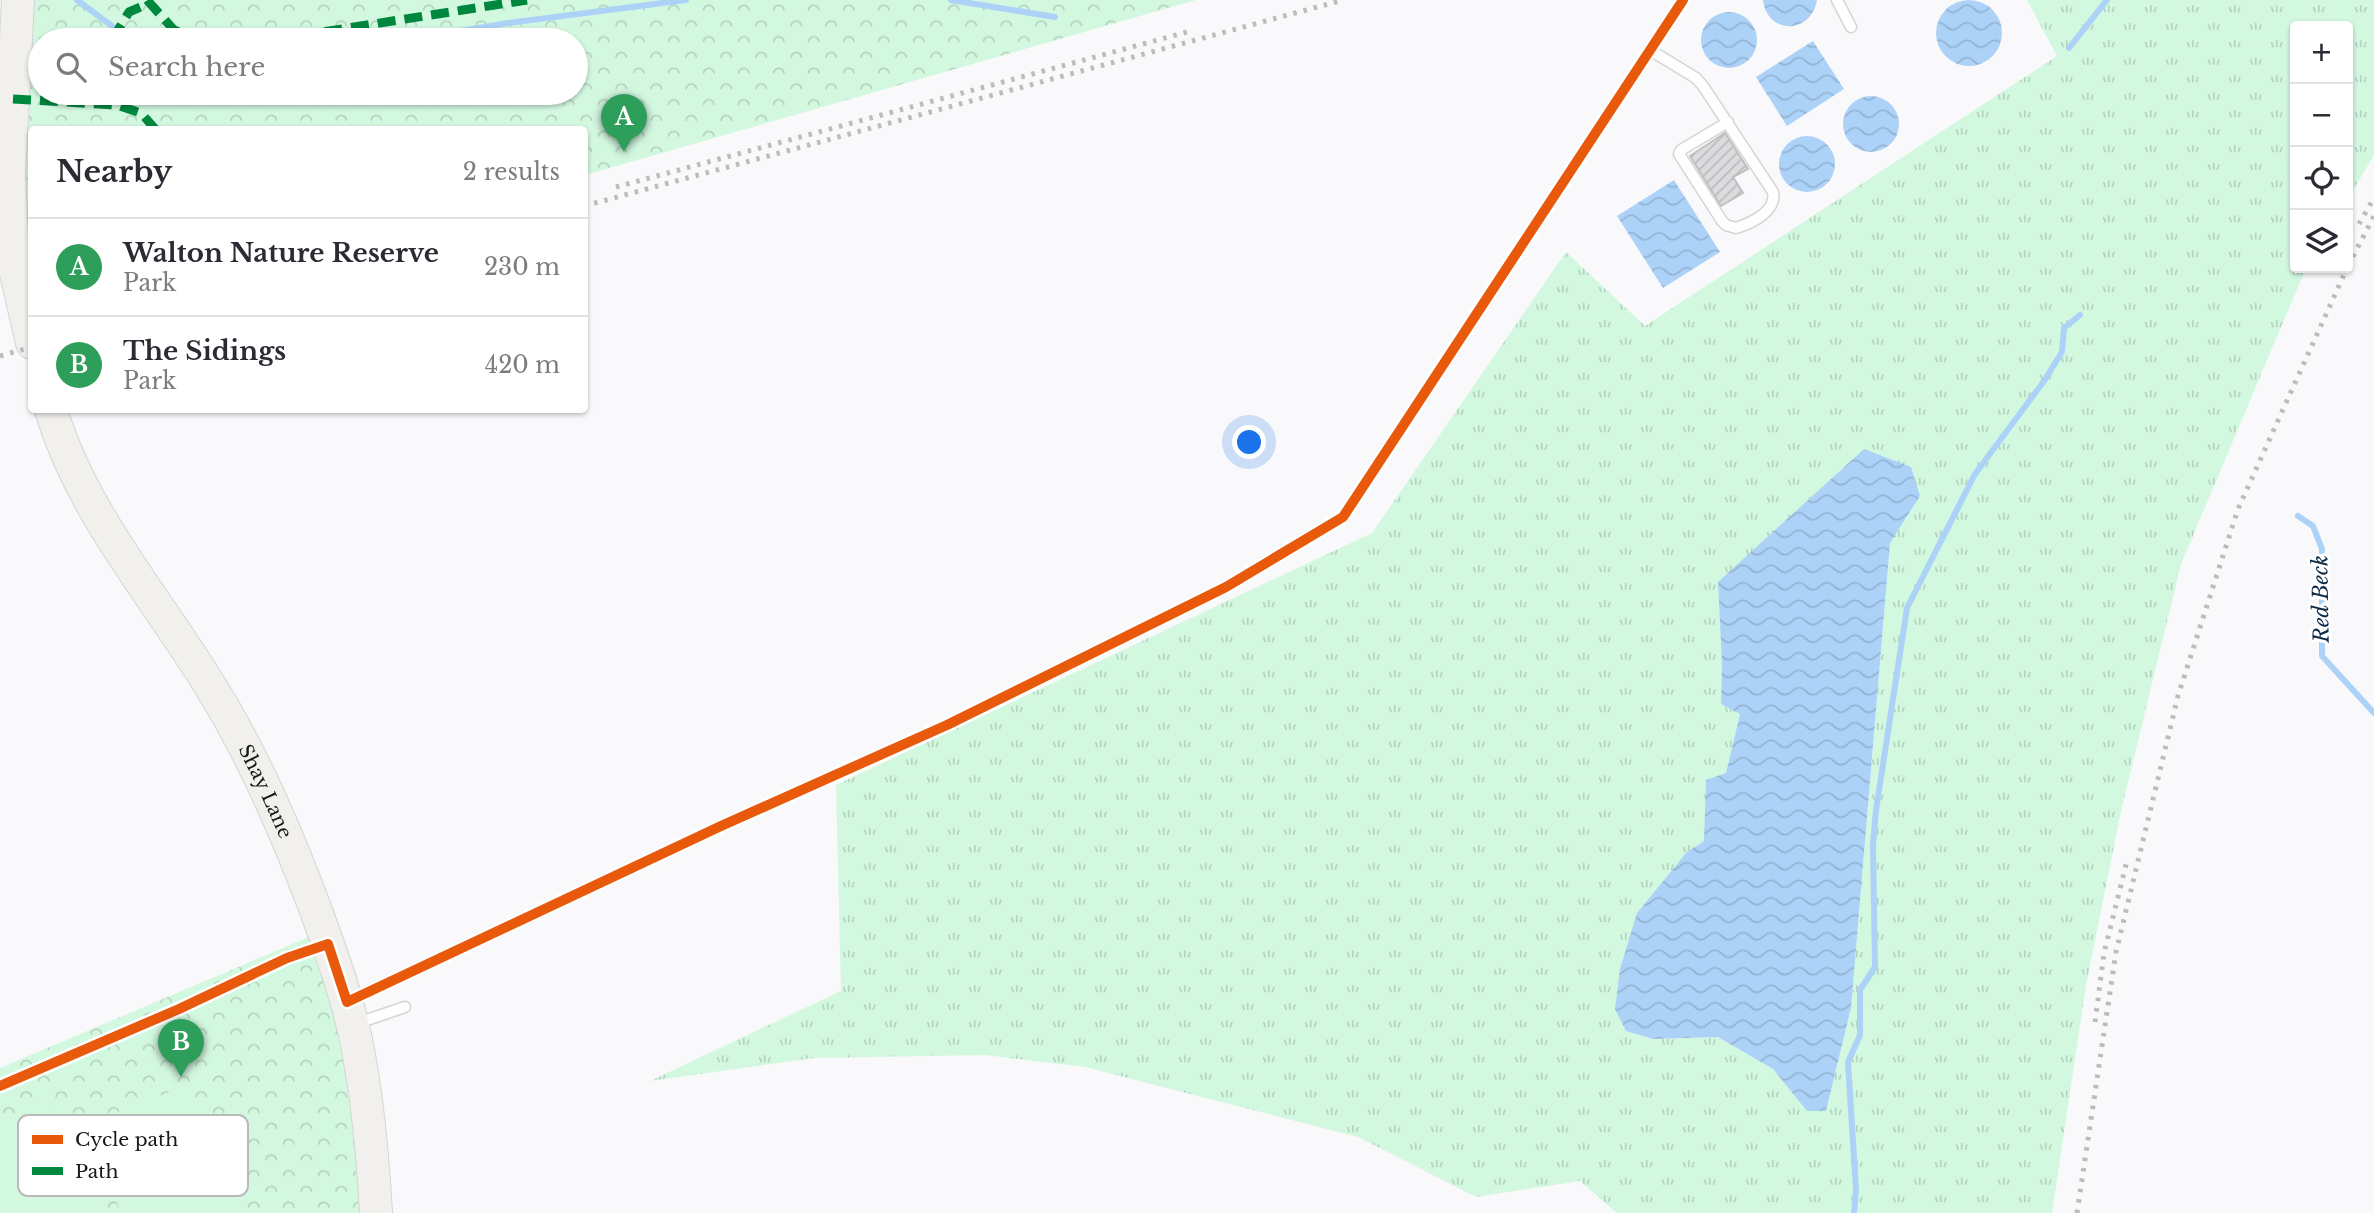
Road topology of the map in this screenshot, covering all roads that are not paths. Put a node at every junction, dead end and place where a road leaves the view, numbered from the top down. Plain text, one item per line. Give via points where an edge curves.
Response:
1 (18, 0) edge
2 (1683, 0) edge
3 (1837, 0) edge
4 (1851, 27) dead end
5 (1650, 50) junction
6 (1728, 122) junction
7 (28, 325) edge
8 (52, 413) edge
9 (328, 944) junction
10 (405, 1007) dead end
11 (350, 1013) junction
12 (0, 1086) edge
13 (376, 1213) edge

1 - 7 main road via 9,175 13,260
2 - 5 lane
3 - 4 lane
5 - 6 lane via 1696,78
5 - 11 lane via 1343,517 1226,587 959,719 734,820
6 - 6 lane via 1774,197 1770,209 1736,228 1722,221 1679,155
8 - 9 main road, Shay Lane via 90,505 240,738 277,814
9 - 11 main road, Shay Lane
9 - 12 lane
10 - 11 lane
11 - 13 main road, Shay Lane via 364,1087

